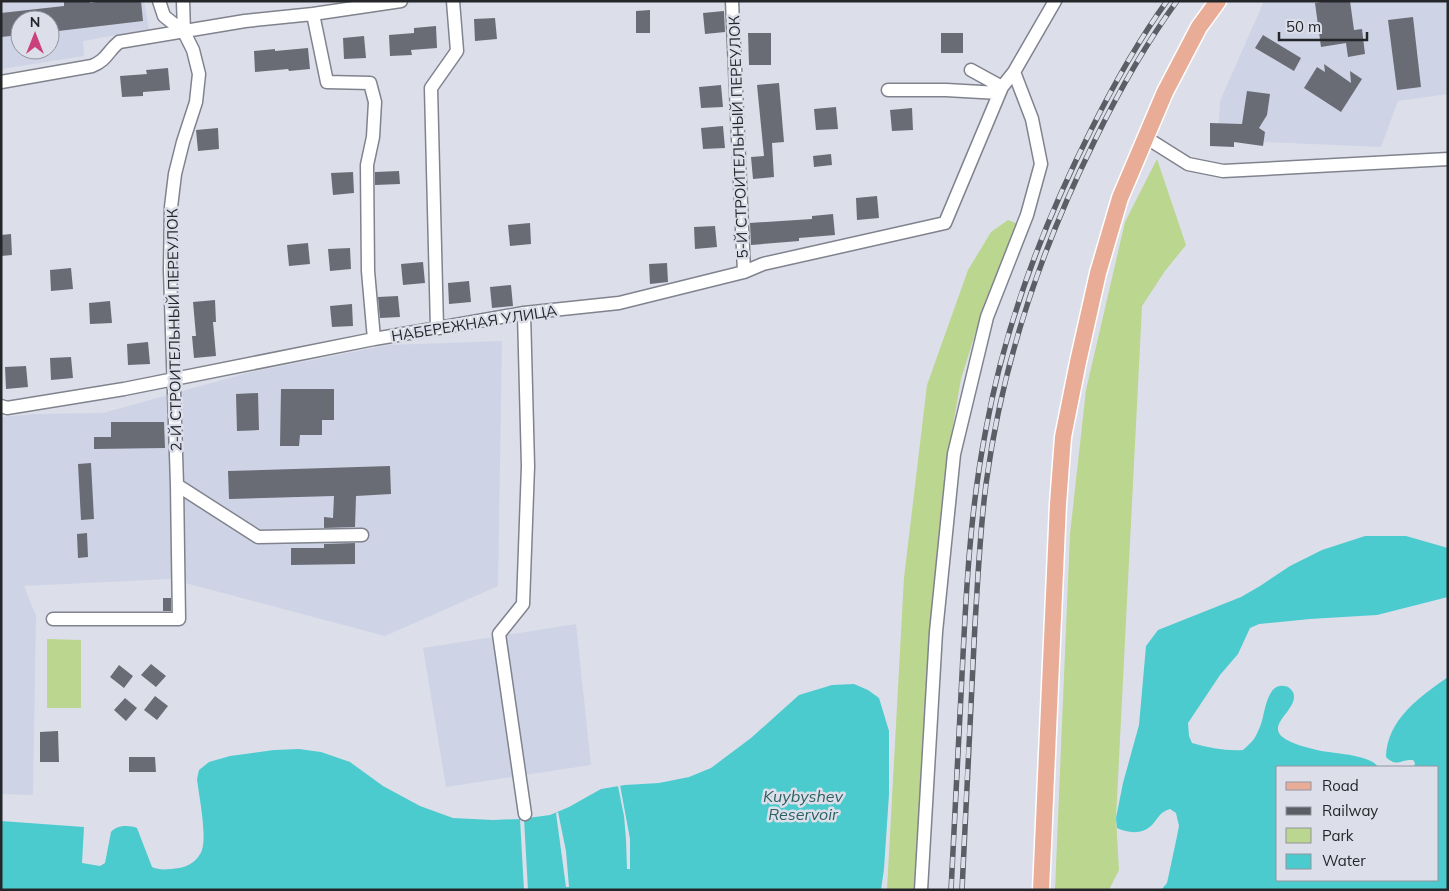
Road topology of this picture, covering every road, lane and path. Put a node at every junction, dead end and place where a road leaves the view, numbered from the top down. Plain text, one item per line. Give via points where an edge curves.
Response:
1 (159, 1) edge
2 (183, 1) edge
3 (453, 1) edge
4 (732, 1) edge
5 (1055, 1) edge
6 (1218, 1) edge
7 (397, 2) edge
8 (330, 6) edge
9 (313, 14) junction
10 (184, 32) junction
11 (971, 70) dead end
12 (1014, 72) junction
13 (1, 82) edge
14 (888, 90) dead end
15 (1000, 90) junction
16 (1145, 137) junction
17 (1448, 159) edge
18 (744, 272) junction
19 (524, 313) junction
20 (437, 328) junction
21 (374, 339) junction
22 (174, 379) junction
23 (1, 406) edge
24 (177, 485) junction
25 (362, 535) dead end
26 (53, 619) dead end
27 (525, 814) dead end
28 (921, 890) edge
29 (1041, 890) edge

1 - 10 street via 164,16
2 - 10 street
3 - 20 street via 458,51 431,88
4 - 18 street, 5-Й СТРОИТЕЛЬНЫЙ ПЕРЕУЛОК
5 - 12 street
6 - 16 main road via 1199,27
7 - 8 street
8 - 9 street
9 - 10 street
9 - 21 street via 327,82 370,83 376,102 367,165 368,270
10 - 13 street via 119,42 102,61 92,66
10 - 22 street, 2-Й СТРОИТЕЛЬНЫЙ ПЕРЕУЛОК via 199,74 196,102 175,174 171,207
11 - 15 street
12 - 15 street
12 - 28 street via 1032,119 1041,164 1027,215 986,317 954,454 936,632
14 - 15 street
15 - 18 street, НАБЕРЕЖНАЯ УЛИЦА via 945,223 763,264
16 - 17 street via 1188,164 1222,171
16 - 29 main road via 1120,198 1098,274 1064,437 1058,504
18 - 19 street, НАБЕРЕЖНАЯ УЛИЦА via 619,304
19 - 20 street, НАБЕРЕЖНАЯ УЛИЦА
19 - 27 street via 528,466 523,604 499,634
20 - 21 street, НАБЕРЕЖНАЯ УЛИЦА
21 - 22 street, НАБЕРЕЖНАЯ УЛИЦА
22 - 23 street, НАБЕРЕЖНАЯ УЛИЦА via 7,408
22 - 24 street, 2-Й СТРОИТЕЛЬНЫЙ ПЕРЕУЛОК
24 - 25 street via 258,537
24 - 26 street, 2-Й СТРОИТЕЛЬНЫЙ ПЕРЕУЛОК via 179,619

